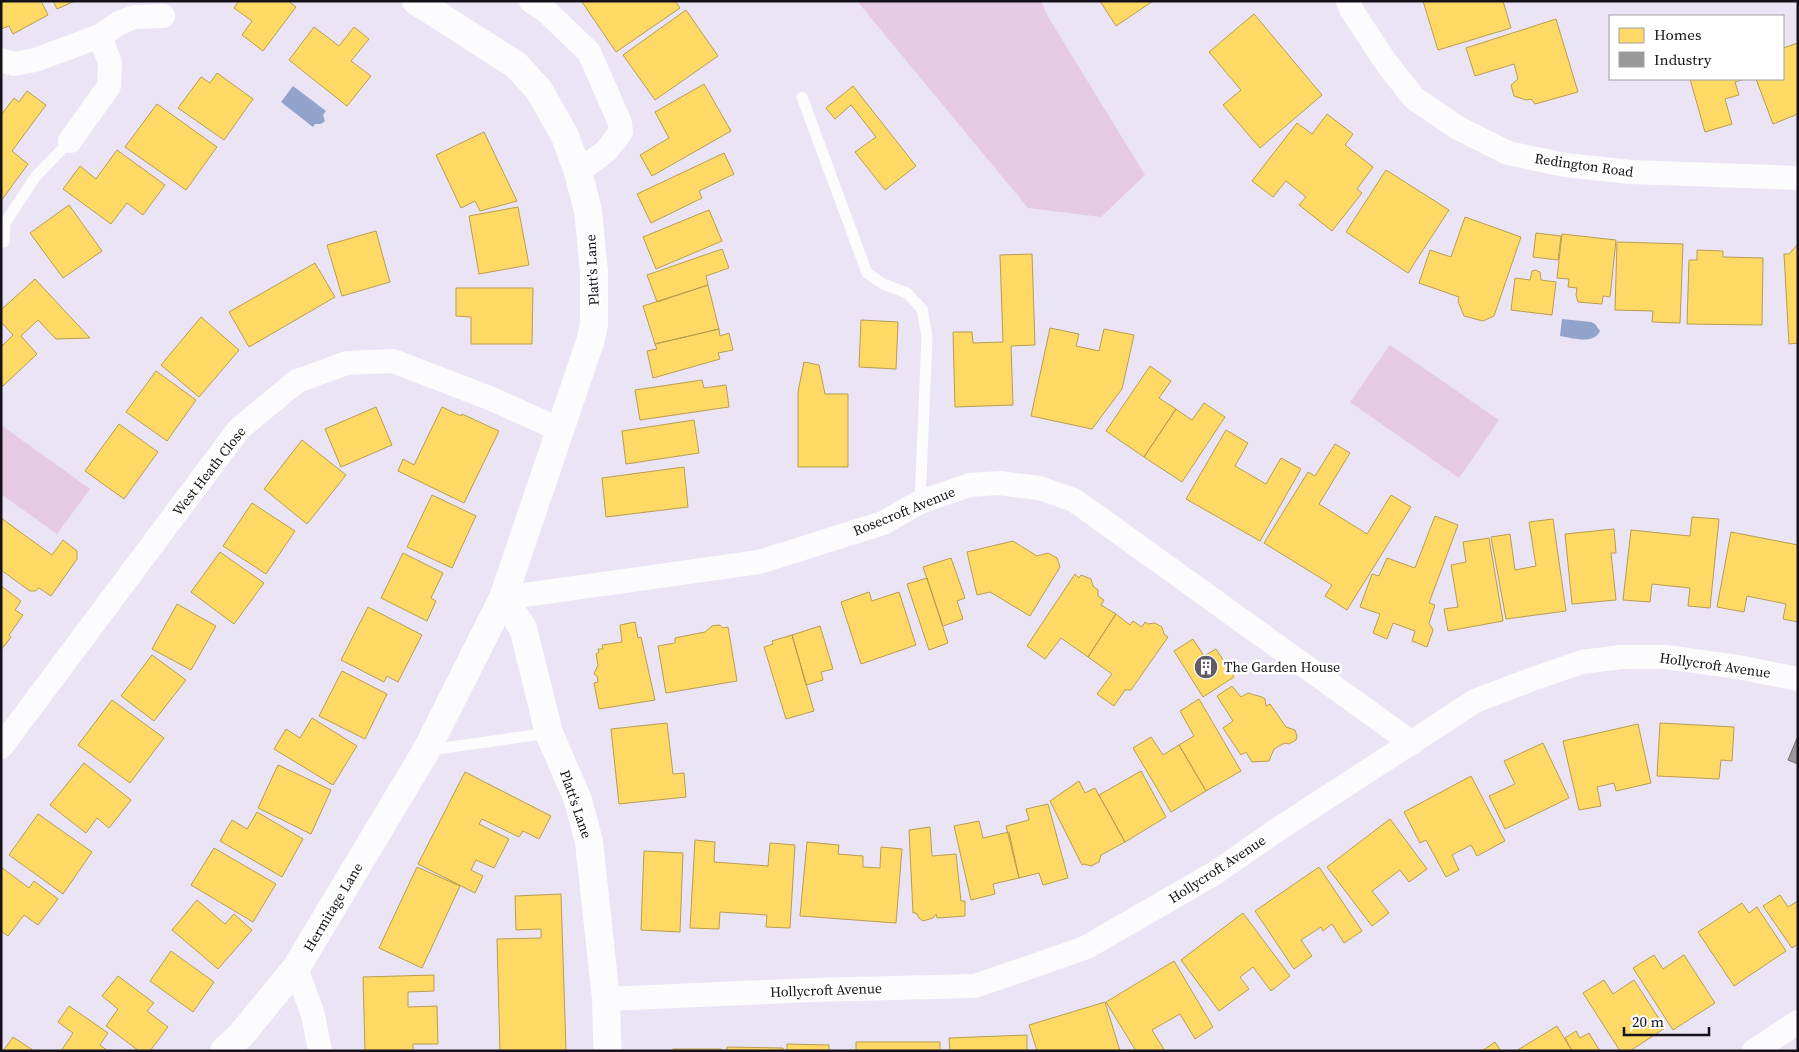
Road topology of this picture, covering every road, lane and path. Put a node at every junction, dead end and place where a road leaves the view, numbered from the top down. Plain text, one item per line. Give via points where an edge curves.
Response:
1 (416, 1) edge
2 (531, 1) edge
3 (1348, 1) edge
4 (163, 16) dead end
5 (100, 36) junction
6 (1, 60) edge
7 (802, 97) dead end
8 (70, 140) joint
9 (578, 172) junction
10 (1798, 178) edge
11 (4, 242) dead end
12 (559, 429) junction
13 (920, 502) junction
14 (503, 598) junction
15 (1798, 679) edge
16 (549, 733) junction
17 (1412, 742) junction
18 (1, 748) edge
19 (426, 750) junction
20 (296, 968) junction
21 (606, 999) junction
22 (1798, 1022) edge
23 (224, 1051) edge
24 (320, 1051) edge
25 (608, 1051) edge
26 (1754, 1051) edge

1 - 9 street, Platt's Lane via 516,65 539,90 565,136
2 - 9 street via 589,52 620,122 621,132 606,151
3 - 10 street, Redington Road via 1352,12 1414,98 1458,128 1508,153 1565,165 1631,172
4 - 5 street via 134,17
5 - 6 street via 35,60 14,64
5 - 8 street via 110,63 108,86
7 - 13 lane via 867,273 883,284 907,293 922,309 927,338
8 - 11 lane via 36,176 5,223
9 - 12 street, Platt's Lane via 588,211 594,271 594,324
12 - 14 street, Platt's Lane
12 - 18 street, West Heath Close via 488,397 393,361 347,363 297,381 239,429
13 - 14 street, Rosecroft Avenue via 883,523 759,562
13 - 17 street, Rosecroft Avenue via 970,485 998,484 1039,488 1074,500
14 - 16 street, Platt's Lane via 523,628
14 - 19 street, Platt's Lane
15 - 17 street, Hollycroft Avenue via 1738,666 1665,657 1621,656 1582,662 1476,701
16 - 19 lane
16 - 21 street, Platt's Lane via 578,800 589,842
17 - 21 street, Hollycroft Avenue via 1215,873 1085,948 976,986
19 - 20 street, Hermitage Lane
20 - 23 street, Hermitage Lane
20 - 24 street via 313,1015
21 - 25 street, Platt's Lane
22 - 26 street

